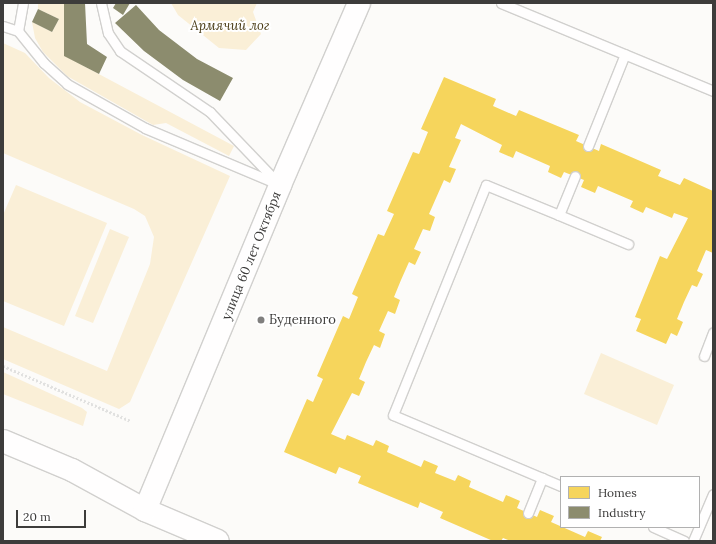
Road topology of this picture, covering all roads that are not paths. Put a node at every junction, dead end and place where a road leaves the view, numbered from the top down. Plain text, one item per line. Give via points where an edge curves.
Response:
1 (23, 3) edge
2 (100, 3) edge
3 (359, 3) edge
4 (501, 3) edge
5 (522, 7) edge
6 (3, 26) edge
7 (18, 30) junction
8 (625, 54) junction
9 (713, 91) edge
10 (588, 146) dead end
11 (575, 176) dead end
12 (280, 185) junction
13 (559, 215) junction
14 (628, 244) dead end
15 (713, 333) edge
16 (704, 356) dead end
17 (3, 441) edge
18 (542, 478) junction
19 (560, 486) edge
20 (713, 494) edge
21 (145, 510) junction
22 (528, 513) dead end
23 (700, 525) edge
24 (655, 528) edge
25 (699, 528) edge
26 (218, 541) edge
27 (684, 541) edge
28 (693, 541) edge

1 - 7 lane
2 - 12 lane via 108,33 120,51 210,112
3 - 12 street, улица 60 лет Октября
4 - 5 lane
5 - 8 lane
6 - 7 lane
7 - 12 lane via 54,73 87,97 145,128
8 - 9 lane
8 - 10 lane
11 - 13 lane
12 - 21 street, улица 60 лет Октября
13 - 14 lane
13 - 18 lane via 486,185 393,415
15 - 16 lane
17 - 21 street via 72,470
18 - 19 lane
18 - 22 lane
20 - 23 lane
21 - 26 street
24 - 27 lane
25 - 28 lane

